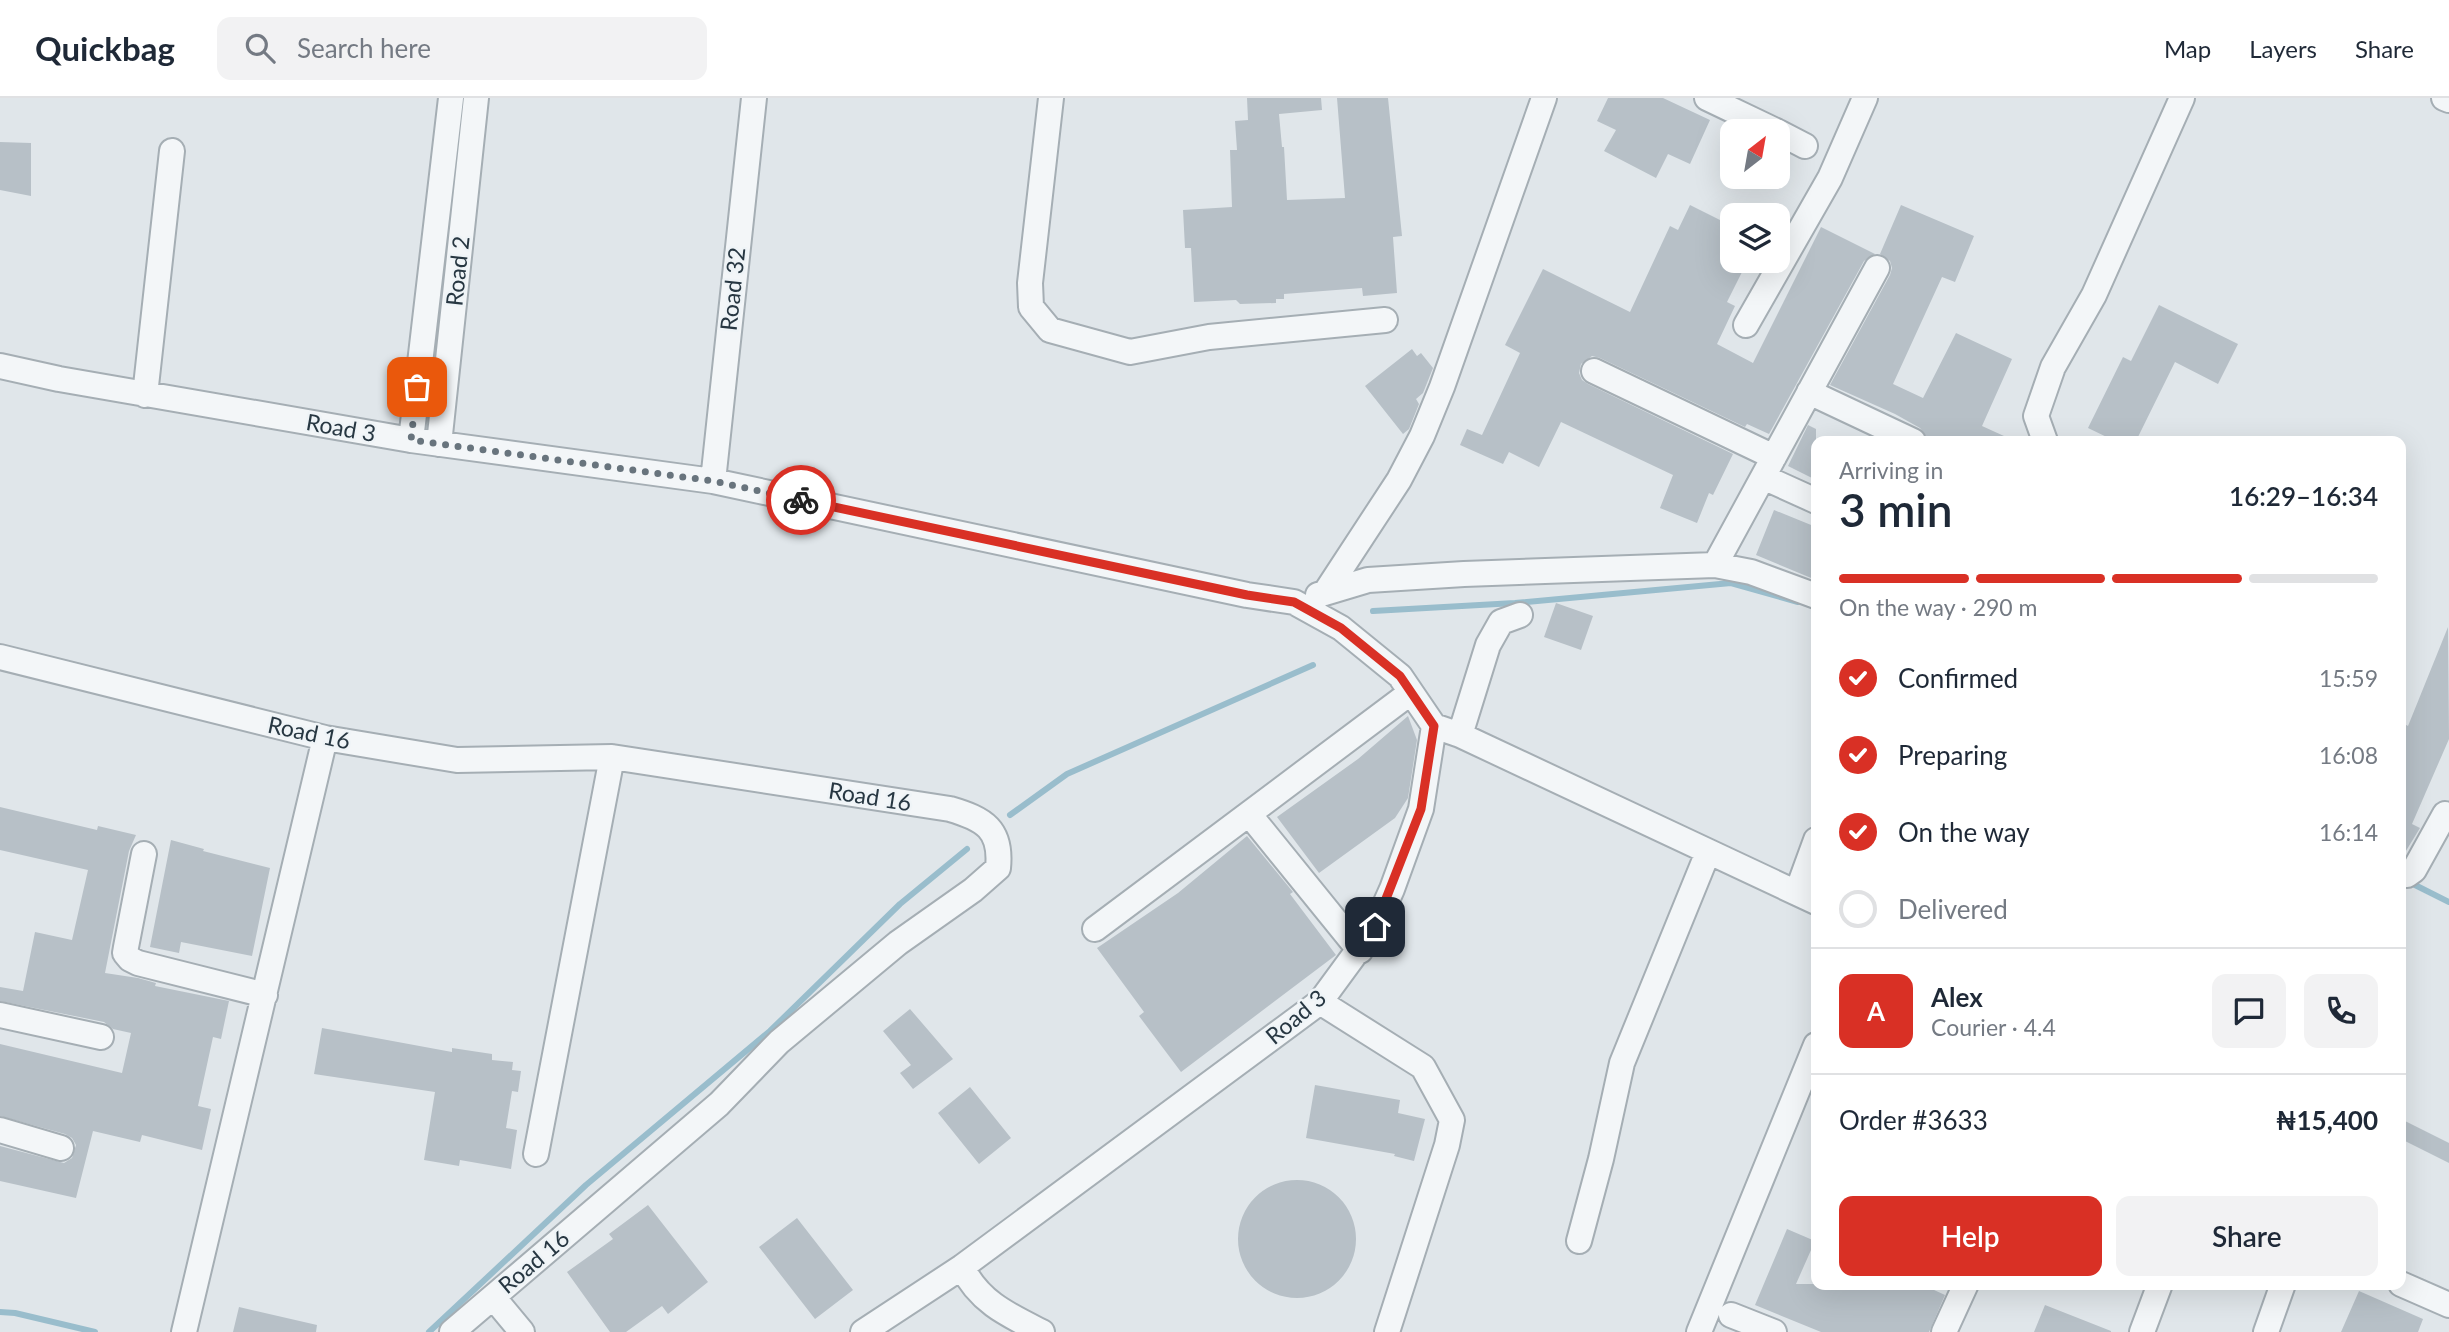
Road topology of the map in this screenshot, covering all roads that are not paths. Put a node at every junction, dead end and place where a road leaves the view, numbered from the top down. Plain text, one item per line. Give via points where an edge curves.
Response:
1 (451, 98) edge
2 (476, 98) edge
3 (754, 98) edge
4 (1051, 98) edge
5 (1544, 98) edge
6 (1707, 98) edge
7 (1865, 98) edge
8 (2182, 98) edge
9 (2444, 98) edge
10 (2449, 100) edge
11 (1750, 119) edge
12 (1790, 138) edge
13 (1805, 146) dead end
14 (172, 151) dead end
15 (1877, 268) dead end
16 (1385, 320) dead end
17 (1746, 325) dead end
18 (0, 366) edge
19 (1594, 371) dead end
20 (1809, 392) junction
21 (145, 395) junction
22 (1902, 436) edge
23 (2043, 436) edge
24 (411, 440) junction
25 (439, 444) junction
26 (1769, 467) junction
27 (713, 481) junction
28 (1811, 496) edge
29 (1716, 565) junction
30 (1325, 593) junction
31 (1811, 594) edge
32 (1294, 602) junction
33 (1520, 615) dead end
34 (0, 657) edge
35 (1410, 693) junction
36 (1434, 726) junction
37 (1460, 735) junction
38 (325, 738) junction
39 (612, 757) junction
40 (2447, 811) edge
41 (1249, 814) junction
42 (1707, 852) junction
43 (144, 855) dead end
44 (1811, 872) edge
45 (2406, 876) edge
46 (1807, 897) edge
47 (1096, 929) dead end
48 (1360, 951) junction
49 (265, 995) junction
50 (1320, 1002) junction
51 (0, 1015) edge
52 (101, 1037) dead end
53 (1811, 1057) edge
54 (0, 1130) edge
55 (61, 1148) dead end
56 (536, 1154) dead end
57 (1578, 1241) dead end
58 (962, 1267) junction
59 (2406, 1286) edge
60 (1963, 1290) edge
61 (2158, 1290) edge
62 (2281, 1290) edge
63 (493, 1297) junction
64 (2449, 1305) edge
65 (1731, 1315) dead end
66 (184, 1332) edge
67 (452, 1332) edge
68 (522, 1332) edge
69 (863, 1332) edge
70 (1042, 1332) edge
71 (1387, 1332) edge
72 (1699, 1332) edge
73 (1774, 1332) edge
74 (1944, 1332) edge
75 (2142, 1332) edge
76 (2266, 1332) edge

1 - 24 street, Road 2
2 - 25 street, Road 2
3 - 27 street, Road 32
4 - 16 street via 1030,283 1031,307 1050,330 1130,352 1209,337
5 - 30 street via 1422,436 1399,480
6 - 11 street
7 - 17 street via 1830,178
8 - 23 street via 2094,295 2053,367 2036,416
9 - 10 street
12 - 13 street
14 - 21 street
15 - 20 street
18 - 21 street, Road 3
19 - 26 street
20 - 22 street
20 - 26 street
21 - 24 street, Road 3
24 - 25 street, Road 3
25 - 27 street, Road 3
26 - 28 street
26 - 29 street
27 - 32 street, Road 3
29 - 30 street via 1368,580
29 - 31 street via 1751,572
30 - 32 street
32 - 35 street, Road 3 via 1341,628 1400,676
33 - 37 street via 1501,622 1488,645
34 - 38 street, Road 16
35 - 36 street, Road 3
35 - 41 street
36 - 37 street
36 - 48 street, Road 3 via 1421,809 1388,898
37 - 42 street
38 - 39 street, Road 16 via 457,760
38 - 49 street
39 - 56 street
39 - 63 street, Road 16 via 950,809 970,815 992,830 1000,848 998,868 779,1042 719,1104
40 - 45 street via 2414,870
41 - 47 street
41 - 48 street
42 - 46 street
42 - 57 street via 1622,1063
43 - 49 street via 125,953 130,959
44 - 46 street
48 - 50 street, Road 3
49 - 66 street
50 - 58 street, Road 3
50 - 71 street via 1423,1067 1452,1120
51 - 52 street
53 - 72 street
54 - 55 street
58 - 69 street, Road 3
58 - 70 street via 978,1292 1003,1312
59 - 64 street
60 - 74 street
61 - 75 street
62 - 76 street
63 - 67 street, Road 16
63 - 68 street
65 - 73 street

